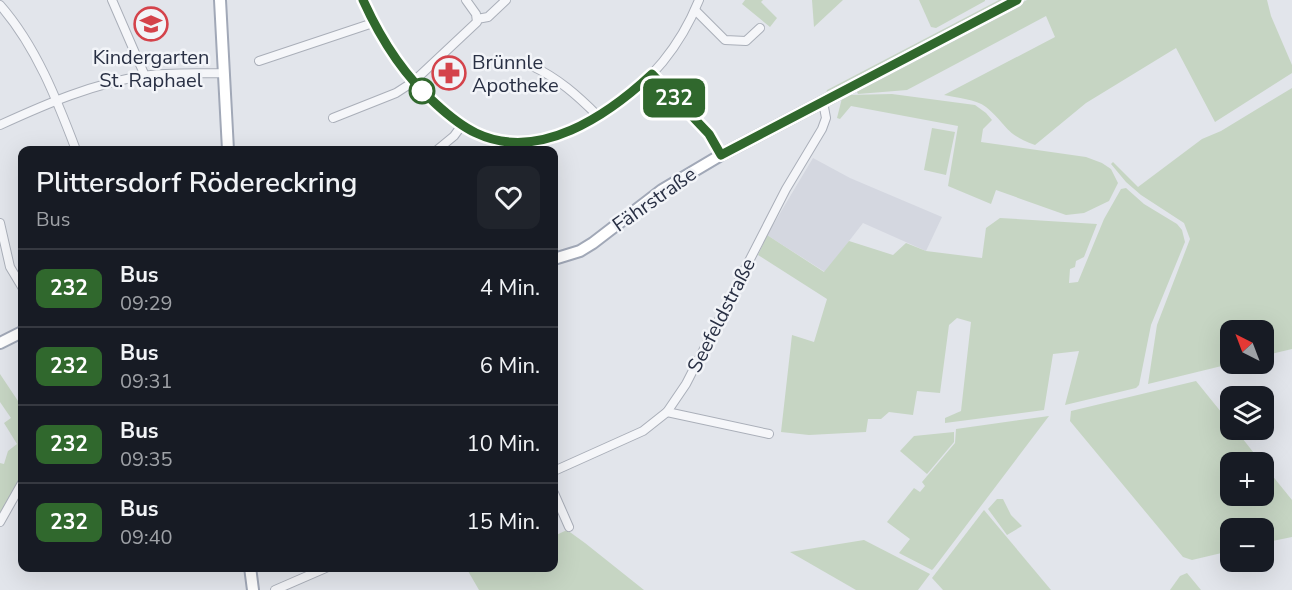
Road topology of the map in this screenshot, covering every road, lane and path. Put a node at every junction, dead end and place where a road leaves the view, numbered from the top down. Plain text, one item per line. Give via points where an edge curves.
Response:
1 (112, 0) edge
2 (220, 0) edge
3 (363, 0) edge
4 (466, 0) edge
5 (506, 0) edge
6 (699, 0) edge
7 (1017, 0) edge
8 (0, 6) edge
9 (695, 10) junction
10 (477, 19) junction
11 (373, 23) junction
12 (760, 28) dead end
13 (259, 61) dead end
14 (532, 66) dead end
15 (223, 73) junction
16 (652, 74) junction
17 (145, 76) junction
18 (413, 82) junction
19 (56, 100) junction
20 (823, 102) junction
21 (598, 116) junction
22 (333, 118) dead end
23 (0, 125) edge
24 (462, 125) junction
25 (74, 146) edge
26 (228, 146) edge
27 (442, 146) edge
28 (517, 146) edge
29 (721, 155) junction
30 (0, 223) edge
31 (2, 241) edge
32 (558, 258) edge
33 (18, 280) edge
34 (18, 334) edge
35 (0, 343) edge
36 (667, 412) junction
37 (769, 434) dead end
38 (558, 469) edge
39 (18, 490) edge
40 (558, 503) edge
41 (0, 522) edge
42 (569, 527) dead end
43 (251, 572) edge
44 (316, 572) edge
45 (253, 590) edge
46 (275, 590) edge

1 - 17 street
2 - 15 main road
3 - 11 street
4 - 10 street
5 - 10 street via 488,16
6 - 9 street
7 - 20 main road, Fährstraße
8 - 19 street via 26,42
9 - 12 street via 725,40 746,41
9 - 16 street via 675,47
10 - 18 street
11 - 13 street
11 - 18 street
14 - 21 street via 568,88
15 - 17 street
15 - 26 main road
16 - 21 street via 624,100
16 - 29 street via 709,134
17 - 19 street
18 - 22 street via 396,93
18 - 24 street
19 - 23 street
19 - 25 street
20 - 29 main road, Fährstraße
20 - 36 street, Seefeldstraße via 826,118 822,129 786,189 686,384
21 - 28 street via 551,138
24 - 27 street
24 - 28 street via 477,134
29 - 32 main road, Fährstraße via 662,190 580,251
30 - 31 street
31 - 33 street
34 - 35 main road
36 - 37 street
36 - 38 street, Seefeldstraße via 643,431
39 - 41 street
40 - 42 street
43 - 45 main road
44 - 46 street

